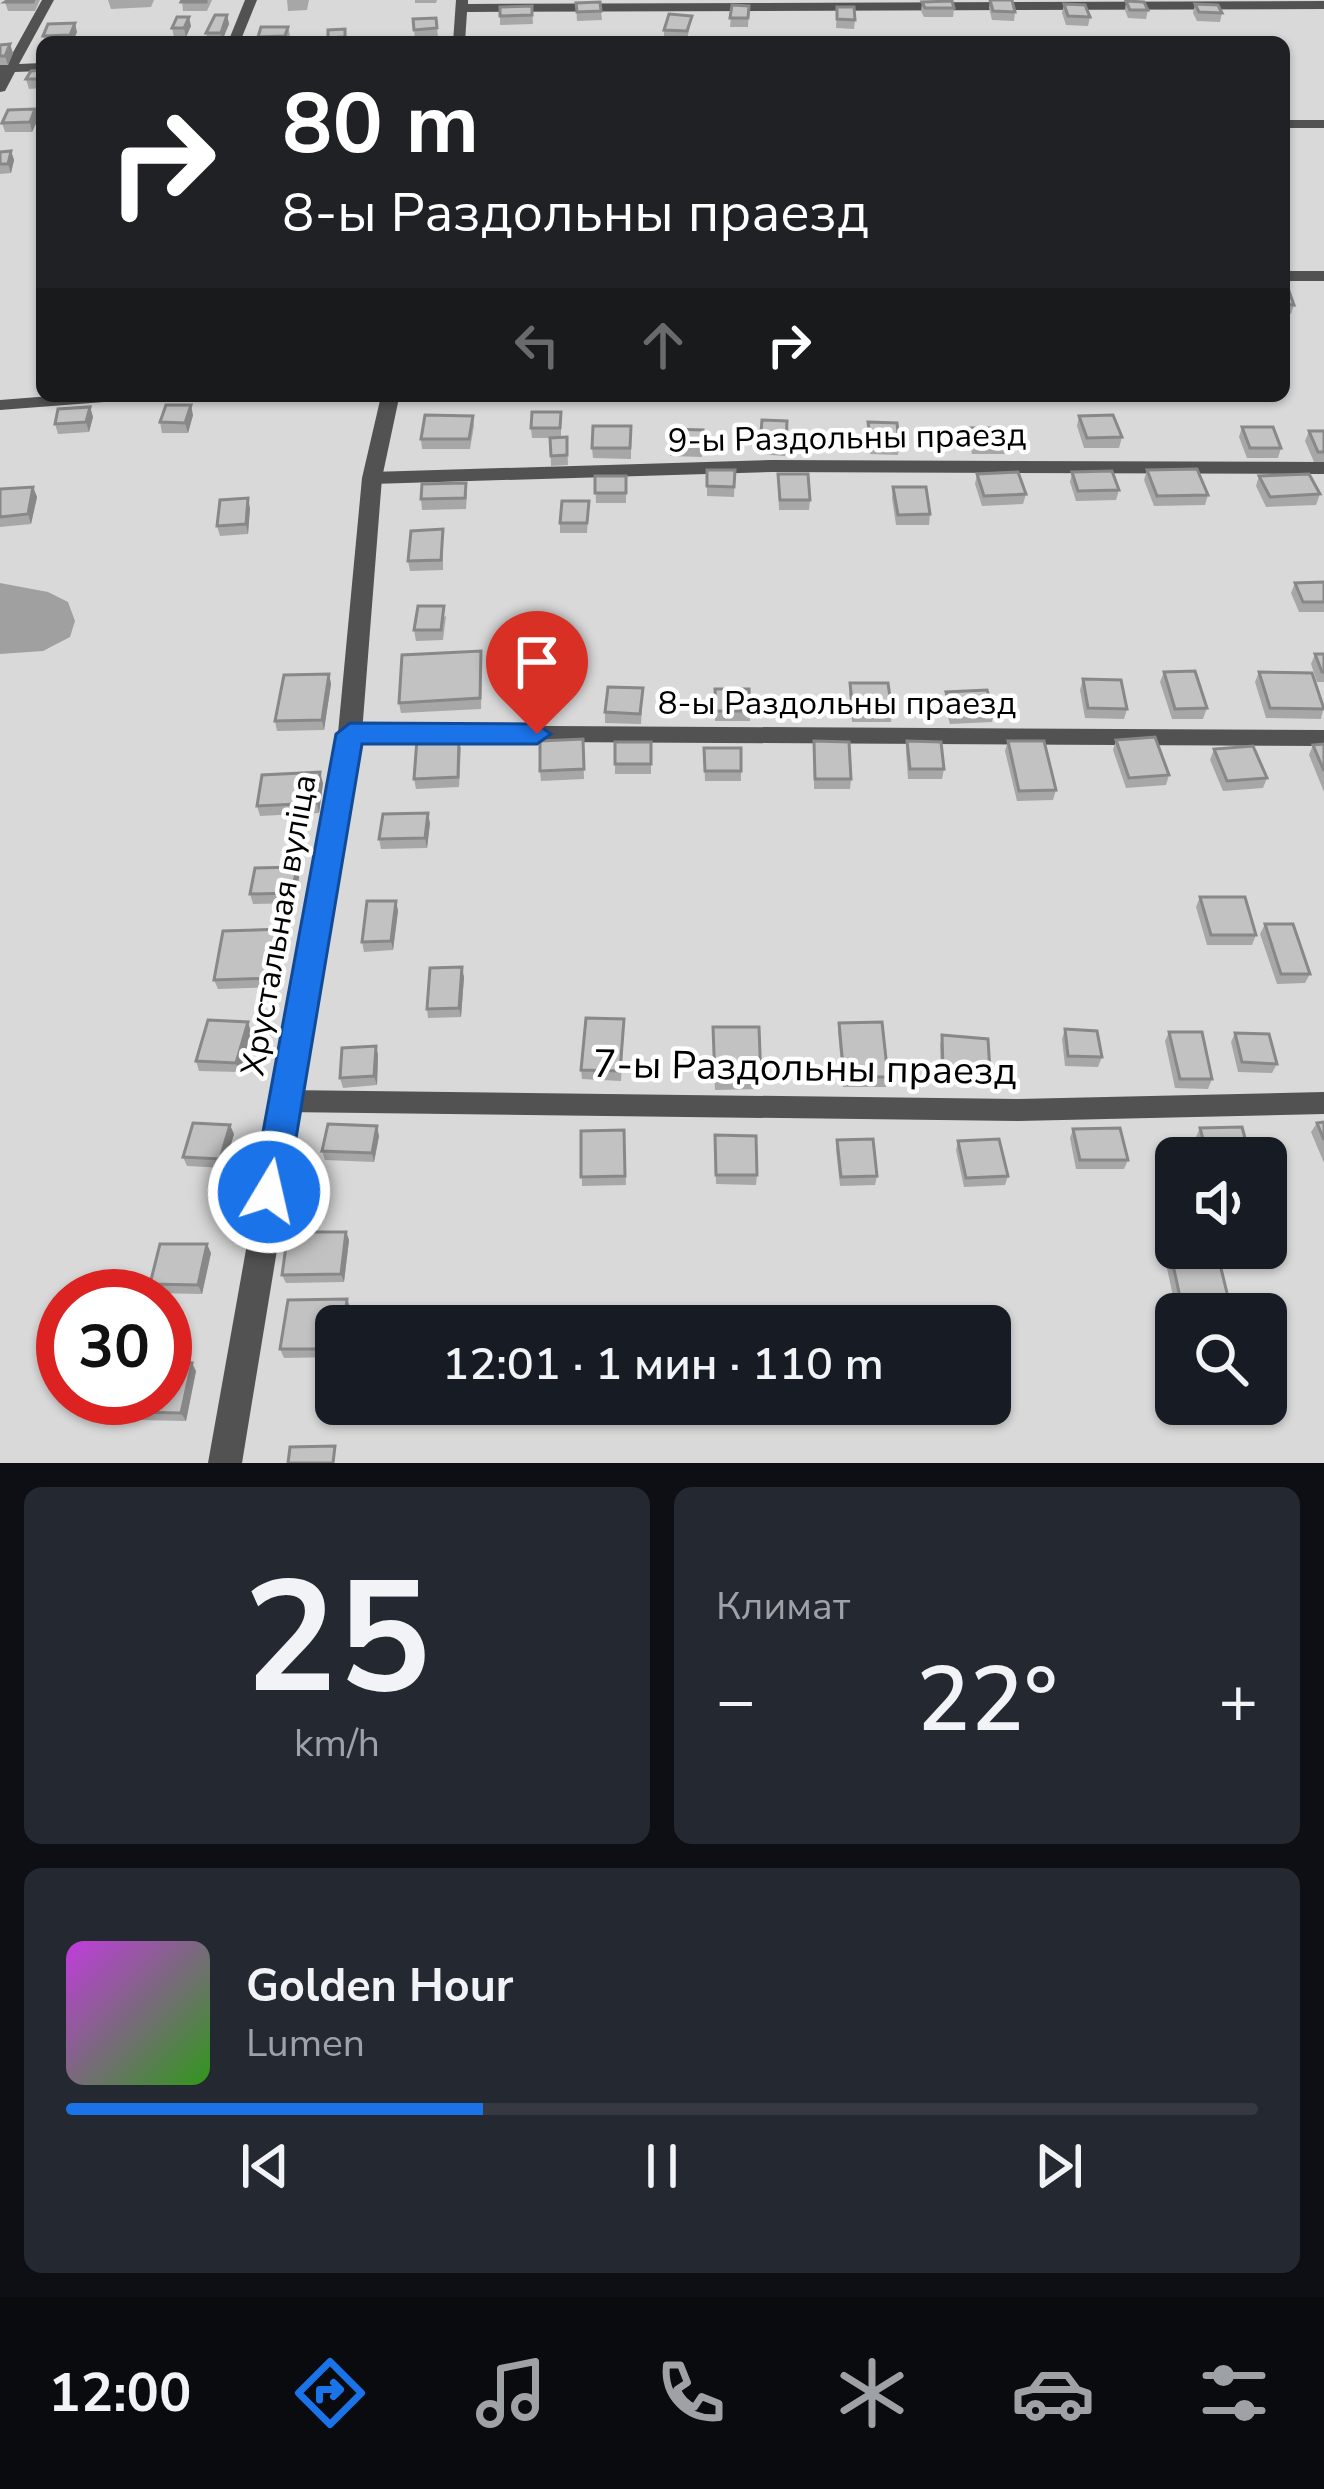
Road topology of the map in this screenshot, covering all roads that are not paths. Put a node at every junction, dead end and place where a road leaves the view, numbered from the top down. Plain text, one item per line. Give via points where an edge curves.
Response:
1 (48, 0) edge
2 (250, 0) edge
3 (462, 4) edge
4 (1324, 5) edge
5 (236, 36) edge
6 (459, 36) edge
7 (36, 67) edge
8 (5, 69) edge
9 (0, 88) edge
10 (1290, 124) edge
11 (1324, 124) edge
12 (1290, 276) edge
13 (1324, 276) edge
14 (39, 402) edge
15 (388, 402) edge
16 (0, 405) edge
17 (1324, 467) edge
18 (371, 478) junction
19 (350, 734) junction
20 (1324, 738) edge
21 (284, 1101) junction
22 (1324, 1102) edge
23 (225, 1463) edge

1 - 8 lane
2 - 5 lane
3 - 4 lane
3 - 6 lane
7 - 8 lane
8 - 9 lane
10 - 11 lane
12 - 13 lane
14 - 16 lane
15 - 18 street, Хрустальная вуліца
17 - 18 lane, 9-ы Раздольны праезд via 794,466
18 - 19 street, Хрустальная вуліца
19 - 20 lane, 8-ы Раздольны праезд
19 - 21 street, Хрустальная вуліца
21 - 22 lane, 7-ы Раздольны праезд via 1018,1110
21 - 23 street, Хрустальная вуліца

